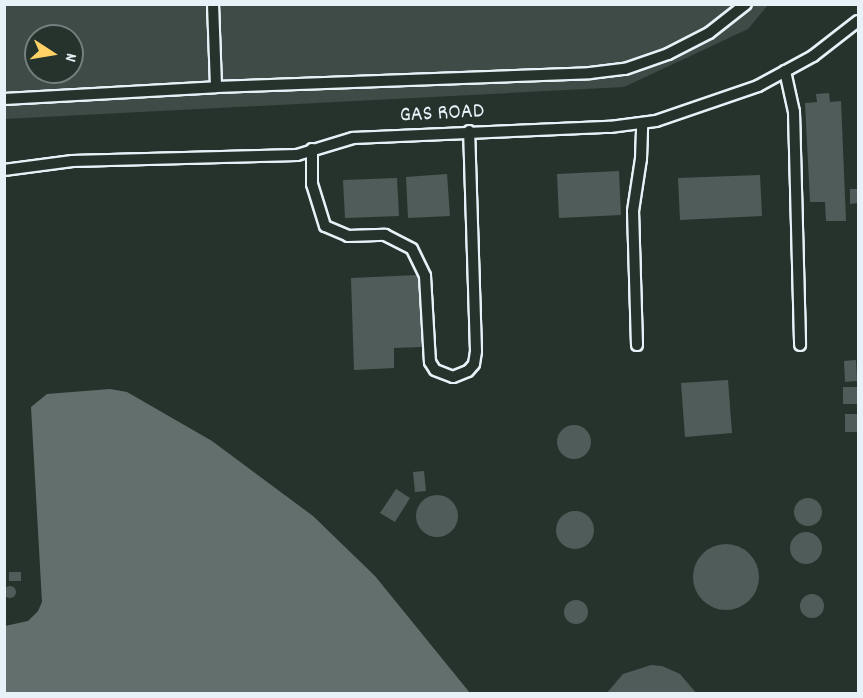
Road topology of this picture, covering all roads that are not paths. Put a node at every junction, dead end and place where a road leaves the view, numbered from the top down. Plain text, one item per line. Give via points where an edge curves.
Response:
1 (213, 4) edge
2 (746, 4) edge
3 (858, 21) edge
4 (785, 71) junction
5 (216, 87) junction
6 (4, 99) edge
7 (642, 123) junction
8 (469, 131) junction
9 (312, 149) junction
10 (4, 170) edge
11 (637, 345) dead end
12 (800, 345) dead end

1 - 5 lane
2 - 5 lane via 709,33 668,54 625,69
3 - 4 lane, GAS ROAD via 813,56
4 - 7 lane, GAS ROAD via 758,86
4 - 12 lane via 794,112
5 - 6 lane
7 - 8 lane, GAS ROAD
7 - 11 lane via 633,211
8 - 9 lane, GAS ROAD via 353,138
8 - 9 lane via 477,351 468,372 453,377 435,370 430,362 426,276 412,249 386,235 348,236 325,226 312,184
9 - 10 lane, GAS ROAD via 297,155 72,161

